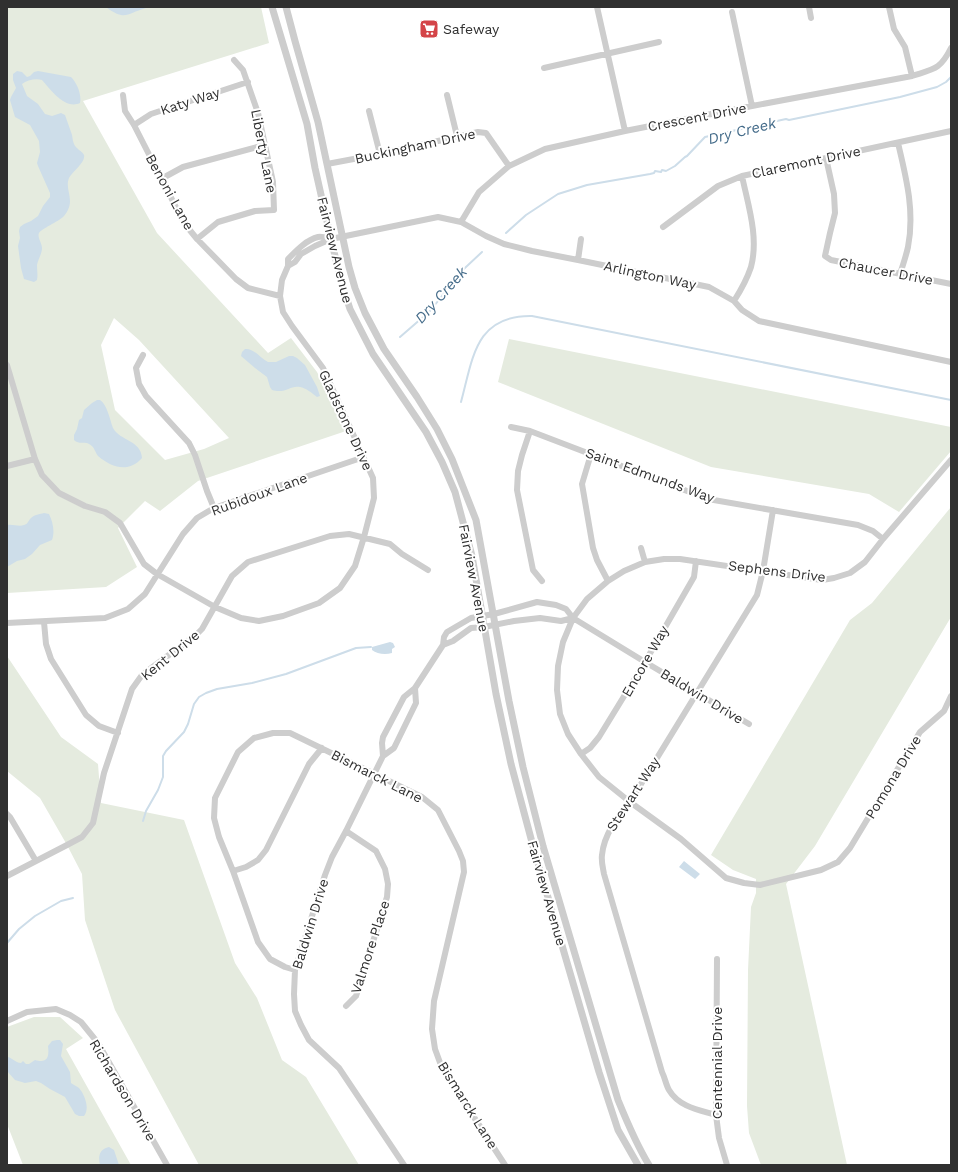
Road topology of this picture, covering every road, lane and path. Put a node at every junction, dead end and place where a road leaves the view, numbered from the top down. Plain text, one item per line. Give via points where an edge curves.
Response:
1 (272, 7) edge
2 (286, 7) edge
3 (597, 7) edge
4 (809, 7) edge
5 (889, 7) edge
6 (732, 12) dead end
7 (811, 18) dead end
8 (659, 42) dead end
9 (951, 48) edge
10 (607, 53) junction
11 (234, 60) dead end
12 (544, 68) dead end
13 (912, 76) junction
14 (248, 82) junction
15 (123, 95) dead end
16 (447, 95) dead end
17 (752, 106) junction
18 (370, 112) dead end
19 (134, 125) junction
20 (625, 131) junction
21 (951, 131) edge
22 (457, 136) junction
23 (898, 143) junction
24 (266, 145) junction
25 (380, 154) junction
26 (826, 158) junction
27 (327, 164) junction
28 (509, 166) junction
29 (742, 176) junction
30 (161, 179) junction
31 (461, 222) junction
32 (663, 227) dead end
33 (343, 237) junction
34 (197, 238) junction
35 (331, 239) junction
36 (581, 239) dead end
37 (578, 260) junction
38 (900, 274) junction
39 (951, 284) edge
40 (280, 296) junction
41 (734, 300) junction
42 (143, 354) dead end
43 (951, 362) edge
44 (7, 365) edge
45 (511, 427) dead end
46 (530, 431) junction
47 (591, 454) junction
48 (364, 457) junction
49 (35, 459) junction
50 (951, 460) edge
51 (7, 466) edge
52 (214, 508) junction
53 (773, 510) junction
54 (364, 537) junction
55 (883, 539) junction
56 (641, 548) dead end
57 (696, 561) junction
58 (645, 562) junction
59 (428, 570) dead end
60 (763, 571) junction
61 (157, 574) junction
62 (542, 581) dead end
63 (608, 581) junction
64 (215, 607) junction
65 (494, 614) junction
66 (482, 616) junction
67 (573, 618) junction
68 (44, 622) junction
69 (7, 623) edge
70 (496, 624) junction
71 (484, 627) junction
72 (443, 645) junction
73 (645, 662) junction
74 (415, 688) junction
75 (697, 692) junction
76 (951, 696) edge
77 (749, 724) dead end
78 (118, 733) junction
79 (322, 748) junction
80 (581, 754) junction
81 (383, 756) junction
82 (374, 774) junction
83 (630, 802) junction
84 (7, 814) edge
85 (346, 831) junction
86 (36, 861) junction
87 (838, 862) joint
88 (233, 871) junction
89 (7, 876) edge
90 (717, 959) dead end
91 (295, 970) junction
92 (346, 1006) dead end
93 (7, 1021) edge
94 (716, 1115) junction
95 (167, 1165) edge
96 (404, 1165) edge
97 (505, 1165) edge
98 (638, 1165) edge
99 (649, 1165) edge
100 (727, 1165) edge

1 - 35 street, Fairview Avenue via 307,124
2 - 27 street, Fairview Avenue
3 - 10 street
4 - 7 street
5 - 13 street via 894,29 905,47
6 - 17 street
8 - 10 street
9 - 13 street, Crescent Drive via 946,59 937,68
10 - 12 street
10 - 20 street
11 - 14 street, Liberty Lane via 243,70
13 - 17 street, Crescent Drive
14 - 19 street, Katy Way via 151,114
14 - 24 street, Liberty Lane
15 - 19 street, Benoni Lane via 125,111
16 - 22 street
17 - 20 street, Crescent Drive
18 - 25 street
19 - 30 street, Benoni Lane
20 - 28 street, Crescent Drive via 545,149
21 - 23 street, Claremont Drive
22 - 25 street, Buckingham Drive
22 - 28 street, Buckingham Drive via 486,133
23 - 26 street, Claremont Drive
23 - 38 street via 908,184 911,216 908,247
24 - 30 street via 183,167
24 - 34 street, Liberty Lane via 273,182 274,210 255,211 218,222
25 - 27 street, Buckingham Drive
26 - 29 street, Claremont Drive
26 - 38 street, Chaucer Drive via 834,194 835,213 825,256 831,260
27 - 33 street, Fairview Avenue
28 - 31 street, Crescent Drive via 479,192
29 - 32 street via 718,186
29 - 41 street, Claremont Drive via 754,230 754,247 751,267 744,285
30 - 34 street, Benoni Lane via 184,223
31 - 33 street, Arlington Way via 438,217
31 - 37 street, Arlington Way via 504,244
33 - 35 street, Arlington Way
33 - 65 street, Fairview Avenue via 355,288 365,313 384,349 437,429 452,459 476,520
34 - 40 street, Benoni Lane via 248,288
35 - 40 street, Gladstone Drive via 319,237 310,240 299,252 295,262 288,266 282,280
35 - 66 street, Fairview Avenue via 350,309 373,354 426,432 455,492 472,556
36 - 37 street
37 - 41 street, Arlington Way via 709,287
38 - 39 street, Chaucer Drive
40 - 48 street, Gladstone Drive via 283,312 323,368
41 - 43 street, Arlington Way via 742,310 759,321
42 - 52 street via 136,368 139,384 146,396 189,443
44 - 49 street, Gladstone Drive
45 - 46 street, Saint Edmunds Way
46 - 47 street, Saint Edmunds Way
46 - 62 street via 518,471 517,490 533,570
47 - 53 street, Saint Edmunds Way via 708,499
47 - 63 street via 582,484 593,548
48 - 52 street, Rubidoux Lane
48 - 54 street, Gladstone Drive via 374,478 374,498
49 - 51 street
49 - 61 street, Gladstone Drive via 42,476 59,493 85,506 105,512 120,523 144,564
50 - 55 street, Sephens Drive
52 - 61 street, Rubidoux Lane via 197,518 183,534
53 - 55 street, Saint Edmunds Way via 858,525 873,531
53 - 60 street, Stewart Way
54 - 59 street, Kent Drive via 390,544
54 - 64 street, Kent Drive via 349,534 330,536 248,562 232,576
54 - 64 street, Gladstone Drive via 355,566 340,588 319,603 259,622 241,618
55 - 60 street, Sephens Drive via 865,562 850,573 834,578 822,580
56 - 58 street
57 - 58 street, Sephens Drive via 664,559
57 - 60 street, Sephens Drive
57 - 73 street, Encore Way via 694,577
58 - 63 street, Sephens Drive
60 - 75 street, Stewart Way via 757,595
61 - 64 street, Gladstone Drive
61 - 68 street, Rubidoux Lane via 145,594 128,608 105,618
63 - 67 street, Sephens Drive via 588,599
64 - 78 street, Kent Drive via 197,634 142,675 132,689
65 - 66 street, Baldwin Drive
65 - 67 street, Baldwin Drive via 537,602 566,609
65 - 70 street, Fairview Avenue
66 - 71 street, Fairview Avenue
66 - 72 street, Baldwin Drive via 471,618 447,632
67 - 70 street, Baldwin Drive via 560,621 540,618
67 - 73 street, Baldwin Drive
67 - 80 street, Sephens Drive via 563,642 557,690 560,714 568,734
68 - 69 street, Rubidoux Lane
68 - 78 street via 46,644 51,659 86,715 99,726
70 - 71 street, Baldwin Drive
70 - 99 street, Fairview Avenue via 521,760 543,846 618,1100
71 - 72 street, Baldwin Drive via 471,628
71 - 98 street, Fairview Avenue via 511,764 535,853 615,1122
72 - 74 street, Baldwin Drive
73 - 75 street, Baldwin Drive
73 - 80 street, Encore Way via 599,737
74 - 81 street, Baldwin Drive via 404,697 383,737
74 - 81 street, Baldwin Drive via 416,703 394,748
75 - 77 street, Baldwin Drive
75 - 83 street, Stewart Way
76 - 87 street, Pomona Drive via 944,711 920,732 850,848
78 - 86 street, Kent Drive via 104,773 94,823 82,837
79 - 82 street, Bismarck Lane
79 - 88 street via 309,764 266,850 258,860
79 - 88 street, Bismarck Lane via 290,733 272,733 254,738 238,752 215,798 214,818
80 - 83 street, Sephens Drive via 599,776
81 - 82 street, Baldwin Drive
82 - 85 street, Baldwin Drive
82 - 97 street, Bismarck Lane via 422,797 438,810 463,861 464,872 434,1001 434,1049 442,1068
83 - 87 street, Sephens Drive via 681,839 726,878 760,885 821,870
83 - 94 street, Stewart Way via 606,837 602,856 604,874 662,1072 670,1091 683,1104
84 - 86 street
85 - 91 street, Baldwin Drive via 325,875
85 - 92 street, Valmore Place via 376,851 385,869 388,884 387,897 356,996
86 - 89 street, Kent Drive
88 - 91 street, Bismarck Lane via 258,942 270,959
90 - 94 street, Centennial Drive
91 - 96 street, Baldwin Drive via 294,994 301,1026 310,1040 339,1068
93 - 95 street, Richardson Drive via 27,1012 56,1009 81,1022 98,1043
94 - 100 street, Centennial Drive via 719,1138

